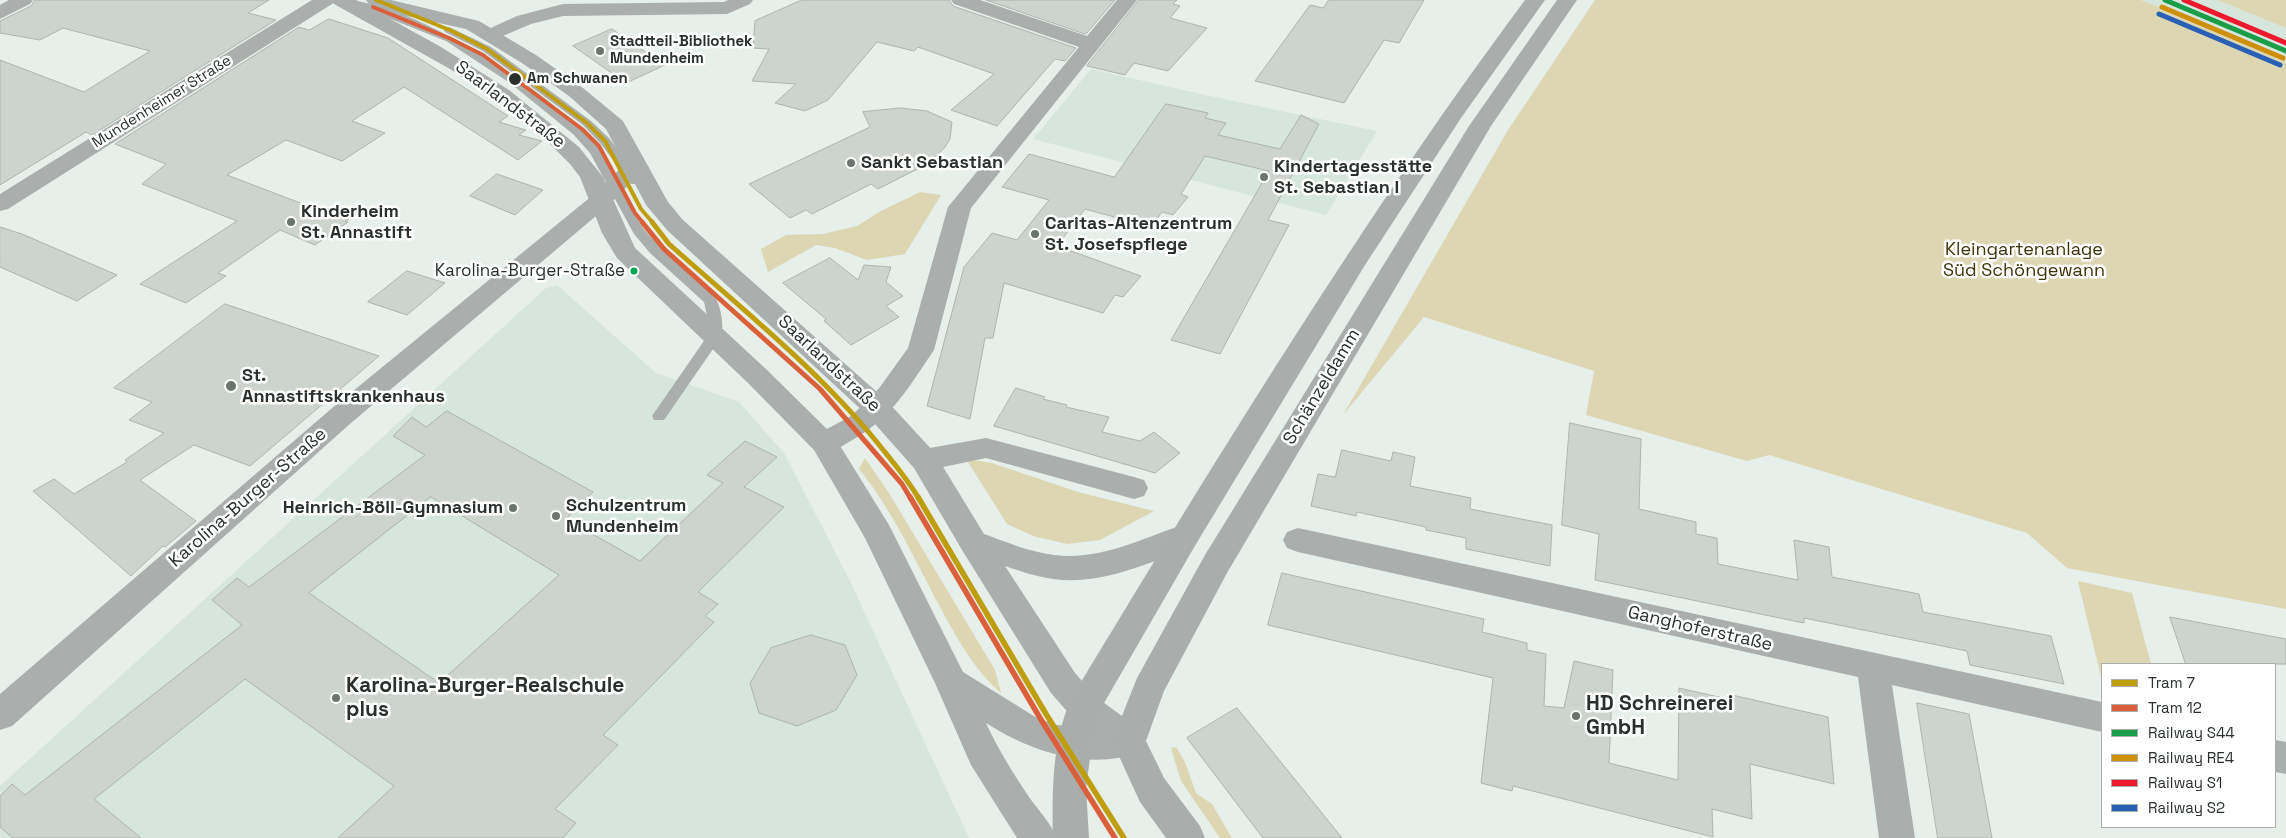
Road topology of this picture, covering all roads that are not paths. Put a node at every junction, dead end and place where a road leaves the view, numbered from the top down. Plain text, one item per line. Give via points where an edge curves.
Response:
1 (23, 0) edge
2 (325, 0) edge
3 (341, 0) edge
4 (348, 0) edge
5 (743, 0) edge
6 (961, 0) edge
7 (1127, 0) edge
8 (1535, 0) edge
9 (1567, 0) edge
10 (384, 4) edge
11 (0, 13) edge
12 (491, 35) junction
13 (1090, 44) junction
14 (620, 181) junction
15 (0, 204) edge
16 (715, 336) junction
17 (877, 408) junction
18 (659, 416) dead end
19 (824, 442) junction
20 (924, 460) junction
21 (1134, 488) dead end
22 (1185, 536) junction
23 (1298, 540) dead end
24 (973, 542) junction
25 (1873, 668) junction
26 (951, 682) junction
27 (1084, 707) junction
28 (0, 715) edge
29 (2101, 717) edge
30 (1129, 741) junction
31 (1075, 743) junction
32 (1039, 838) edge
33 (1070, 838) edge
34 (1187, 838) edge
35 (1897, 838) edge

1 - 11 street
2 - 15 street, Mundenheimer Straße
3 - 14 street, Saarlandstraße via 459,64 524,112 574,154 587,170
4 - 14 lane via 437,33 514,81 577,131
5 - 12 street via 727,8 563,10 524,20
6 - 13 street
7 - 13 street
8 - 22 main road, Schänzeldamm via 1445,125 1354,264
9 - 30 main road, Schänzeldamm via 1480,126 1226,548 1149,688
10 - 12 street, Saarlandstraße via 466,22
10 - 14 lane via 467,38 526,76 596,130
12 - 14 street, Saarlandstraße via 548,72 615,126
13 - 17 street via 960,207 921,350
14 - 16 street, Saarlandstraße via 616,241
14 - 17 street, Saarlandstraße via 658,205 675,225
14 - 28 street, Karolina-Burger-Straße via 349,410
16 - 18 lane
16 - 19 street, Saarlandstraße
17 - 19 street via 861,423
17 - 20 street, Saarlandstraße
19 - 26 street, Saarlandstraße via 878,533
20 - 21 street via 986,448
20 - 24 street, Saarlandstraße
22 - 24 street via 1143,552 1073,567 1021,560
22 - 27 main road, Schänzeldamm
23 - 25 street, Ganghoferstraße
24 - 27 street, Saarlandstraße via 1063,683
25 - 29 street, Ganghoferstraße
25 - 35 street
26 - 31 street via 1017,725
26 - 32 street, Saarlandstraße via 983,754
27 - 30 street, Saarlandstraße
27 - 31 main road, Schänzeldamm
30 - 31 street
30 - 34 main road, Saarlandstraße via 1152,790
31 - 33 main road, Schänzeldamm via 1069,788

